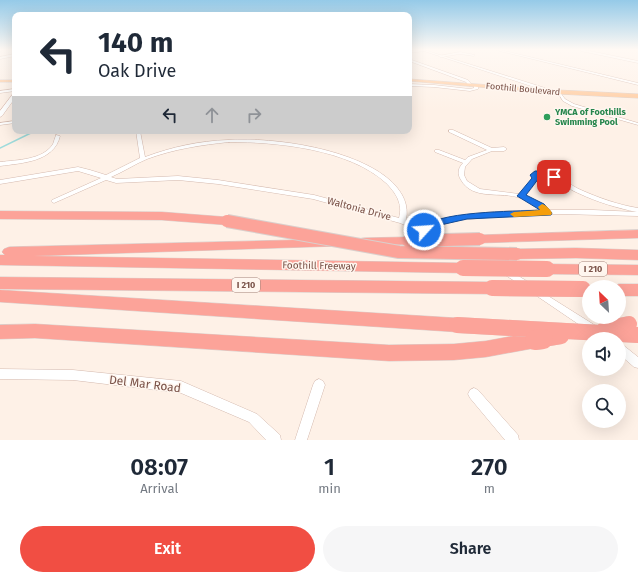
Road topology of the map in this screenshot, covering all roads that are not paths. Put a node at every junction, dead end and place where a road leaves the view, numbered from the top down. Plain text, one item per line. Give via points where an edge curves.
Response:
1 (435, 70) edge
2 (483, 70) edge
3 (580, 70) edge
4 (0, 80) edge
5 (12, 80) edge
6 (412, 81) edge
7 (638, 84) edge
8 (473, 85) junction
9 (12, 90) edge
10 (546, 91) junction
11 (0, 92) edge
12 (558, 92) junction
13 (638, 96) edge
14 (12, 99) edge
15 (0, 115) edge
16 (12, 122) edge
17 (0, 124) edge
18 (638, 124) edge
19 (451, 131) dead end
20 (138, 134) edge
21 (58, 136) dead end
22 (491, 150) junction
23 (504, 150) dead end
24 (437, 151) dead end
25 (144, 159) junction
26 (465, 162) junction
27 (0, 164) edge
28 (106, 178) junction
29 (0, 182) edge
30 (521, 196) junction
31 (54, 201) dead end
32 (625, 210) junction
33 (638, 210) edge
34 (548, 213) junction
35 (638, 214) edge
36 (0, 215) edge
37 (402, 221) junction
38 (424, 230) junction
39 (638, 234) edge
40 (0, 252) edge
41 (638, 255) edge
42 (0, 260) edge
43 (638, 270) edge
44 (0, 283) edge
45 (582, 289) edge
46 (626, 290) edge
47 (638, 290) edge
48 (0, 296) edge
49 (635, 327) edge
50 (0, 332) edge
51 (596, 332) edge
52 (626, 354) edge
53 (638, 363) edge
54 (0, 374) edge
55 (319, 385) dead end
56 (474, 394) dead end
57 (275, 440) edge
58 (301, 440) edge
59 (513, 440) edge

1 - 8 street
2 - 10 street
3 - 7 street
4 - 5 main road
6 - 8 main road, Foothill Boulevard
8 - 10 main road, Foothill Boulevard
9 - 11 street
10 - 12 main road, Foothill Boulevard
12 - 13 main road, Foothill Boulevard
12 - 18 street via 566,102 573,105
14 - 15 main road
16 - 17 street
19 - 22 street
20 - 25 street
21 - 27 street via 53,148 45,154
22 - 23 street
22 - 26 street via 474,155
24 - 26 street
25 - 28 street
25 - 37 street via 177,149 226,142 258,141 308,148 341,156 373,170 394,186 404,205
26 - 30 street via 461,175 472,188
28 - 29 street, Waltonia Drive via 78,169
28 - 31 street
28 - 37 street, Waltonia Drive via 116,181 178,178 218,182 314,197
30 - 32 street via 532,183 535,173 543,173
30 - 34 street via 541,206
32 - 33 street
32 - 34 street
32 - 35 street
34 - 38 street via 467,216 433,223
36 - 41 highway, bridge via 162,216 227,221 399,252
37 - 38 street, Waltonia Drive
38 - 51 street, Waltonia Drive via 487,260
39 - 40 highway, bridge via 142,250
42 - 43 highway, Foothill Freeway / I 210, bridge
44 - 45 highway, Foothill Freeway / I 210, bridge
46 - 47 highway
48 - 49 highway, bridge via 457,325
49 - 50 highway, bridge via 486,349 389,353
52 - 53 street
54 - 57 street, Del Mar Road via 73,375 181,386 253,418
55 - 58 street
56 - 59 street

